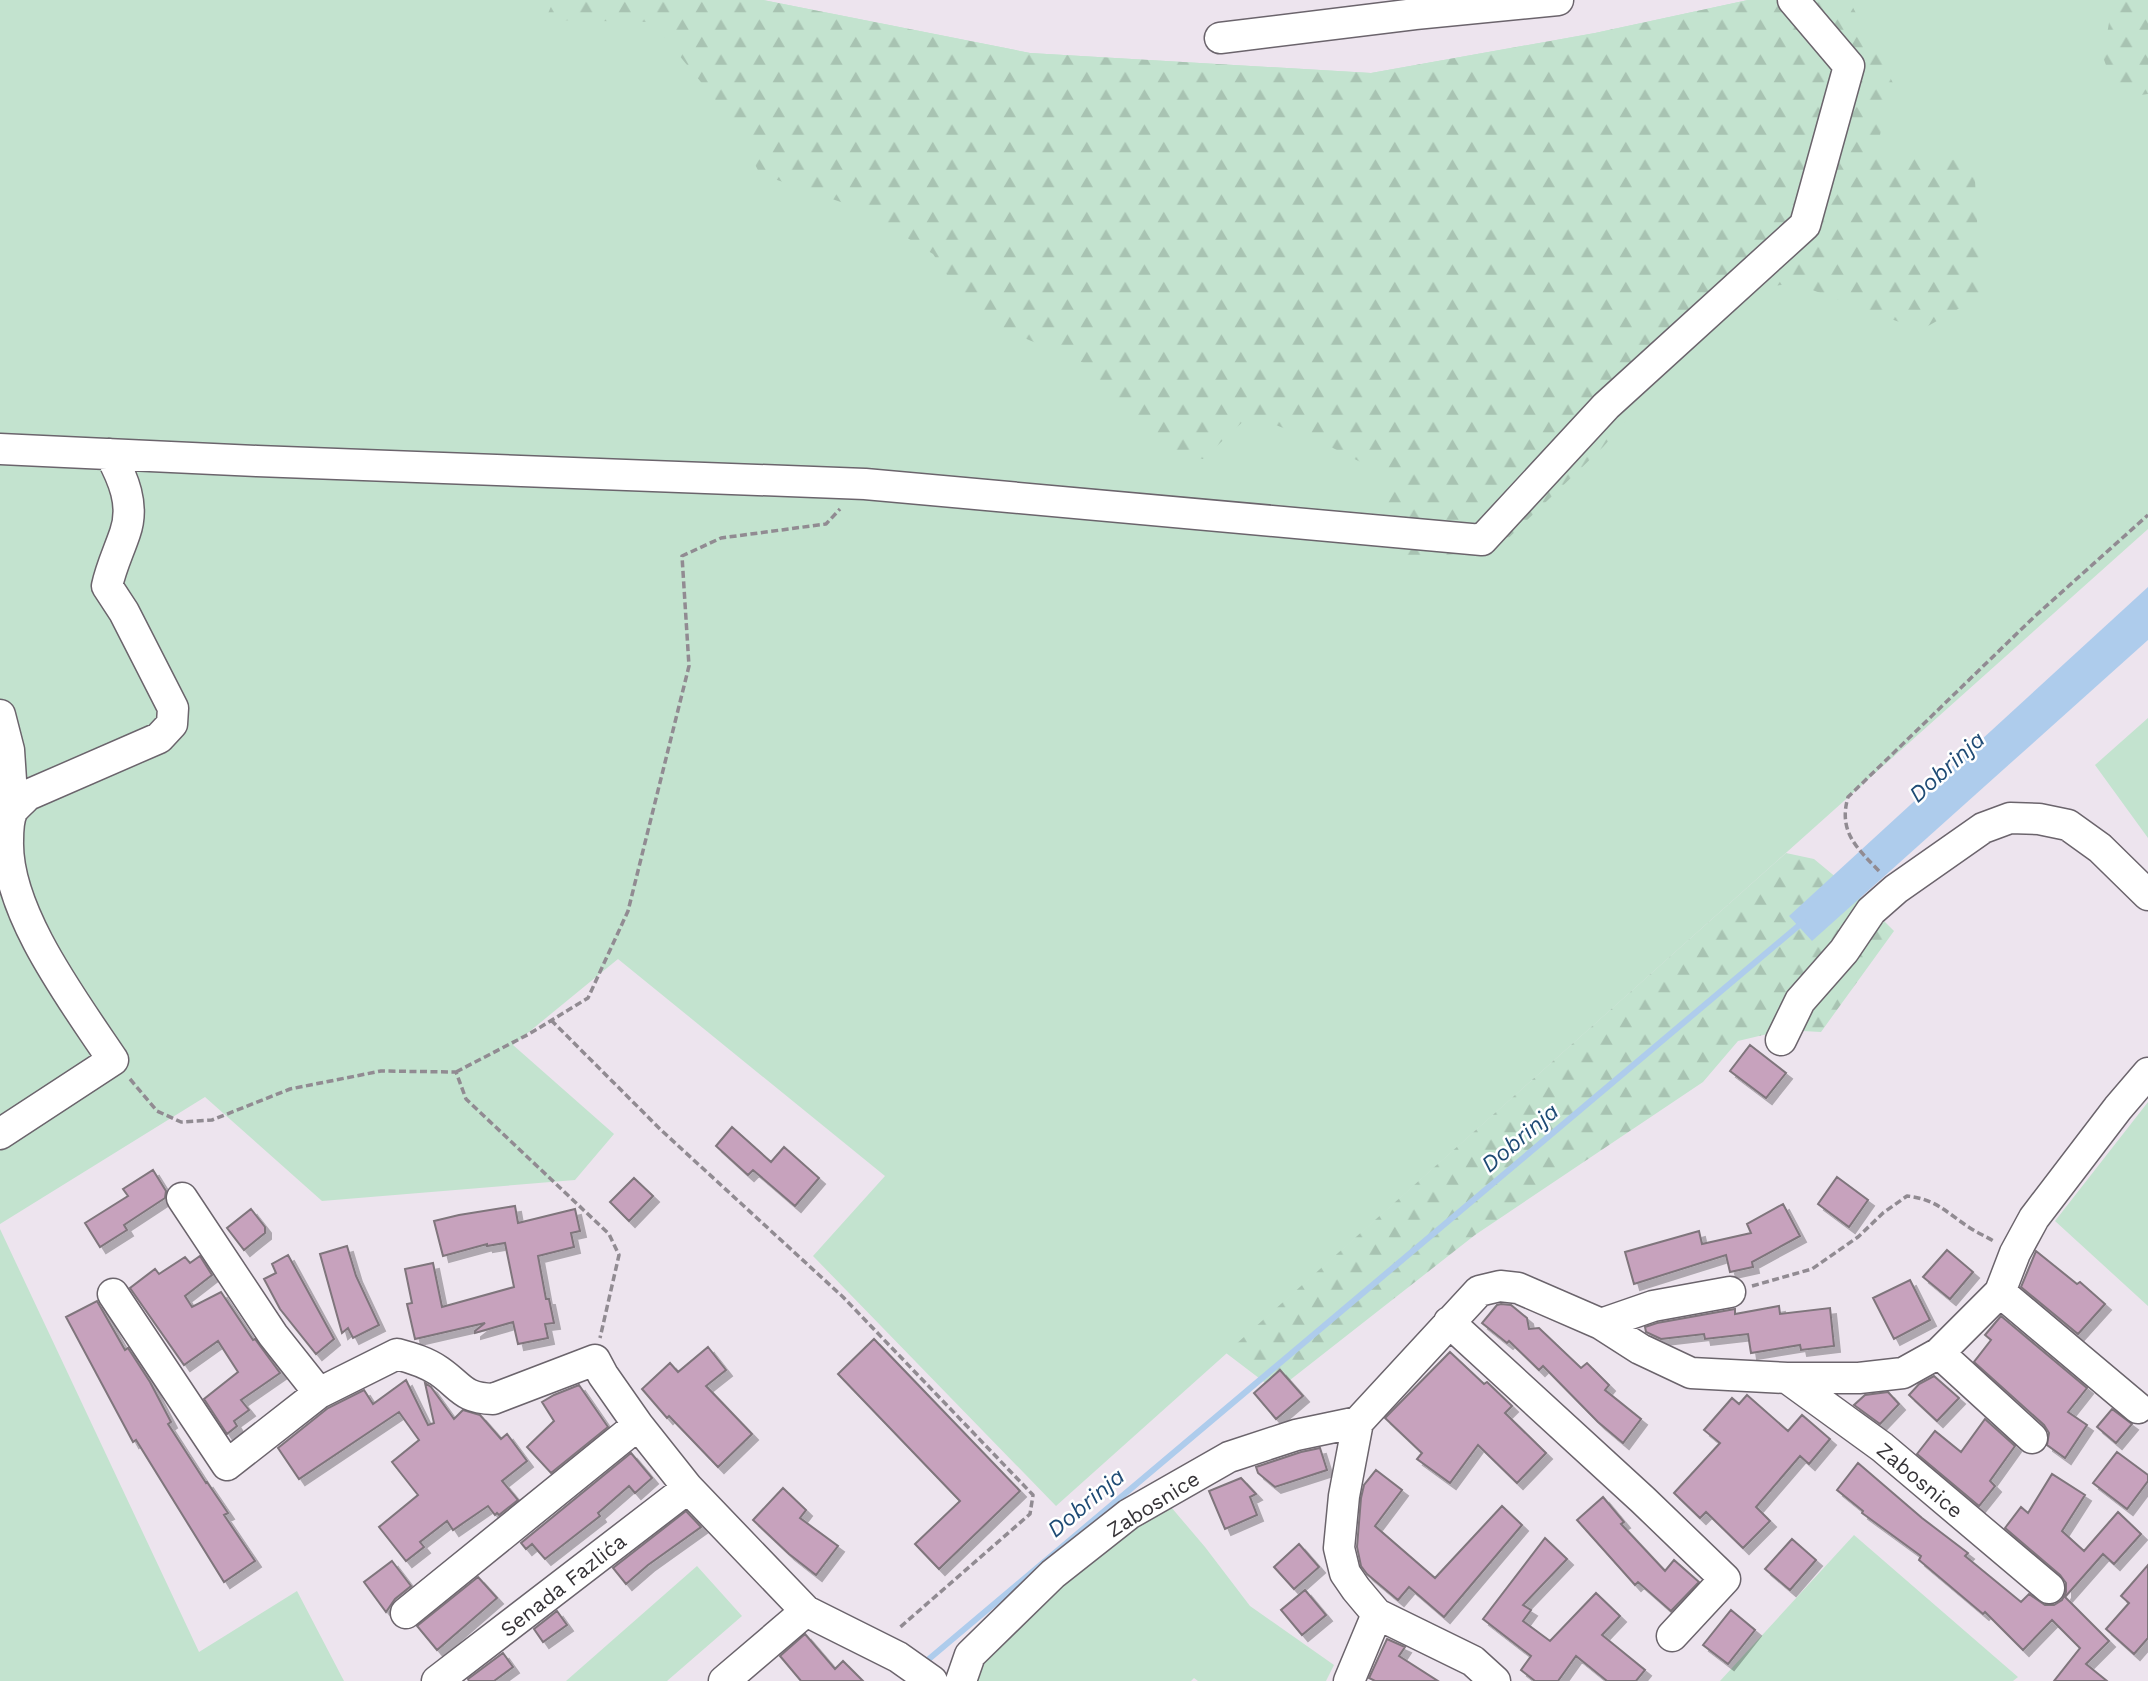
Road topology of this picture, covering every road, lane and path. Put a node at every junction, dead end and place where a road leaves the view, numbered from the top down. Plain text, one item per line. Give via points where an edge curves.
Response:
1 (1558, 0) edge
2 (1793, 0) edge
3 (1220, 38) dead end
4 (0, 449) edge
5 (110, 454) junction
6 (865, 484) junction
7 (2148, 515) edge
8 (0, 715) edge
9 (13, 810) junction
10 (1880, 872) dead end
11 (2148, 895) edge
12 (551, 1020) junction
13 (1781, 1040) dead end
14 (113, 1060) junction
15 (456, 1072) junction
16 (2148, 1073) edge
17 (0, 1134) edge
18 (182, 1198) dead end
19 (2015, 1253) junction
20 (1730, 1292) joint
21 (2000, 1292) junction
22 (113, 1294) dead end
23 (1448, 1322) junction
24 (1601, 1324) junction
25 (1939, 1353) junction
26 (595, 1360) junction
27 (1787, 1378) junction
28 (319, 1392) junction
29 (2138, 1408) dead end
30 (1359, 1422) junction
31 (638, 1425) junction
32 (2032, 1438) dead end
33 (688, 1488) junction
34 (2049, 1588) dead end
35 (806, 1611) junction
36 (406, 1613) dead end
37 (1377, 1614) junction
38 (1672, 1636) dead end
39 (888, 1652) junction
40 (931, 1680) edge
41 (437, 1681) edge
42 (724, 1681) edge
43 (961, 1681) edge
44 (1349, 1681) edge
45 (1495, 1681) edge

1 - 3 street
2 - 6 street via 1849,66 1805,225 1606,406 1482,540
4 - 5 street
5 - 6 street
5 - 9 street via 125,482 129,511 127,531 107,586 173,708 172,724 159,738 28,795
6 - 12 path via 826,524 721,538 682,556 689,666 628,911 588,998
7 - 10 path via 2034,617 1848,797 1844,823 1857,848
8 - 9 street via 9,750
9 - 14 street via 7,861 22,906 49,964
11 - 13 street via 2100,848 2068,825 2010,818 1983,828 1871,911 1844,951 1800,1001
12 - 15 path
12 - 39 path via 661,1130 843,1297 1033,1495 1030,1514
14 - 15 path via 157,1111 181,1122 212,1120 290,1088 381,1071
14 - 17 street
15 - 26 path via 466,1099 609,1234 619,1255
16 - 19 street via 2034,1218
18 - 28 street via 273,1335
19 - 20 path via 1942,1207 1907,1196 1812,1269
19 - 21 street
20 - 24 street via 1653,1306
21 - 25 street
21 - 29 street
22 - 28 street via 227,1465
23 - 24 street via 1479,1291 1500,1286 1518,1288
23 - 30 street
23 - 38 street via 1725,1579
24 - 27 street via 1691,1373
25 - 27 street via 1903,1373
25 - 32 street
26 - 28 street via 493,1399 478,1399 423,1362 397,1354
26 - 31 street
27 - 34 street, Zabosnice via 1882,1447
30 - 37 street via 1339,1548 1345,1573
30 - 43 street, Zabosnice via 1296,1435 1229,1457 1129,1514 1053,1574 980,1646 971,1655
31 - 33 street
31 - 36 street
33 - 35 street
33 - 41 street, Senada Fazlića
35 - 39 street
35 - 42 street
37 - 44 street
37 - 45 street via 1473,1661
39 - 40 street

